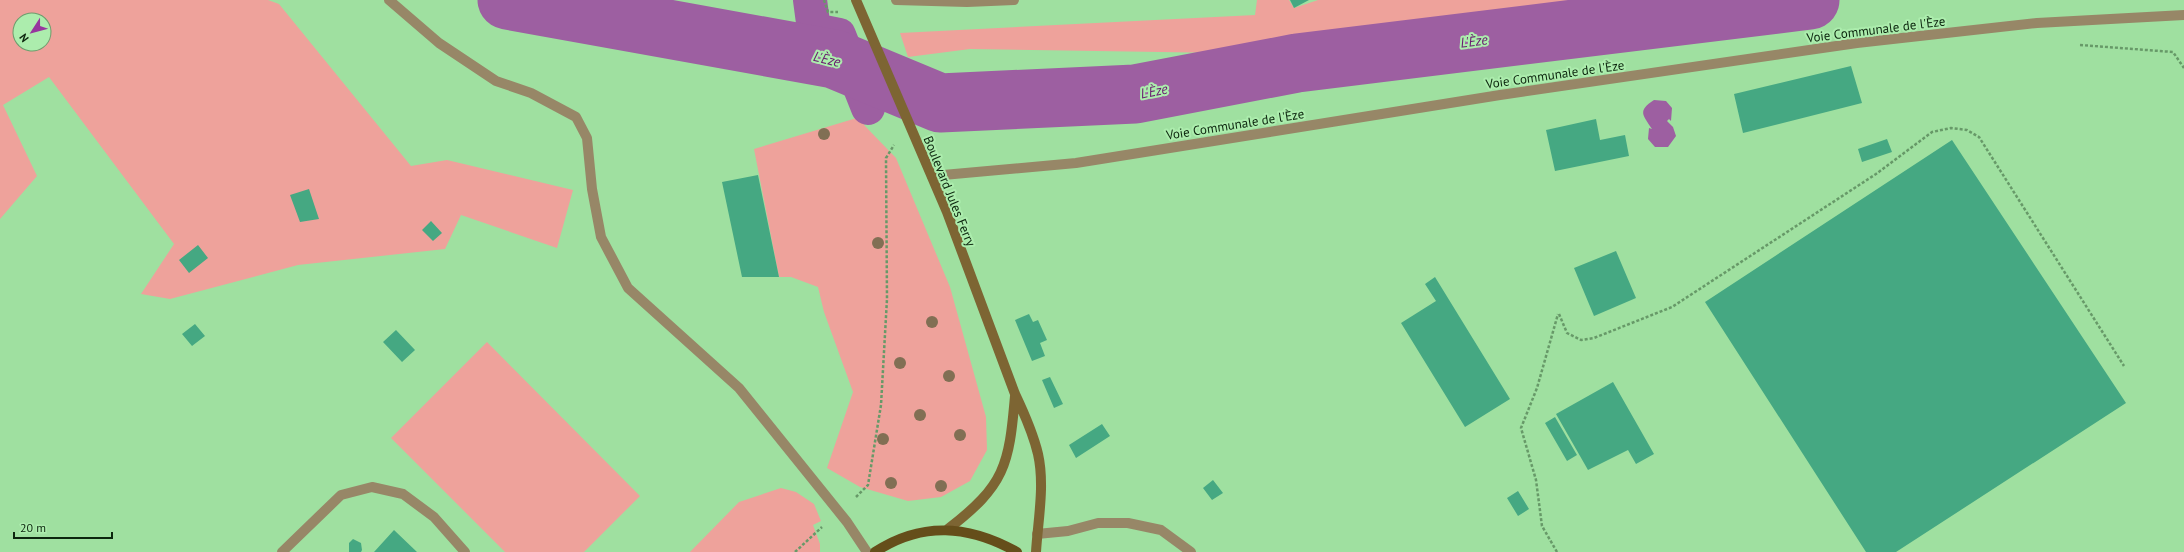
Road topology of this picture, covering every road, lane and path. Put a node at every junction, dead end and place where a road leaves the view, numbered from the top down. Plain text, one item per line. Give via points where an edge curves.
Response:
1 (389, 0) edge
2 (824, 0) edge
3 (856, 0) edge
4 (896, 0) edge
5 (1014, 0) edge
6 (2184, 15) edge
7 (842, 17) dead end
8 (2074, 44) dead end
9 (2184, 68) edge
10 (896, 143) dead end
11 (932, 176) junction
12 (2124, 366) dead end
13 (1015, 394) junction
14 (868, 485) dead end
15 (820, 529) dead end
16 (948, 529) junction
17 (1037, 534) junction
18 (282, 552) edge
19 (465, 552) edge
20 (795, 552) edge
21 (867, 552) edge
22 (875, 552) edge
23 (1017, 552) edge
24 (1036, 552) edge
25 (1191, 552) edge
26 (1557, 552) edge

1 - 21 street via 439,43 496,80 531,93 576,117 587,138 592,189 602,237 628,288 740,388 847,522
2 - 7 path via 828,12 840,12
3 - 11 main road, Boulevard Jules Ferry
4 - 5 street
6 - 11 street, Voie Communale de l'Èze via 2037,23 1857,43 1492,96 1076,163
8 - 9 path via 2173,52
10 - 14 path via 886,158 887,299 882,405
11 - 13 main road, Boulevard Jules Ferry
12 - 26 path via 1980,137 1967,130 1951,128 1932,132 1876,174 1672,307 1594,338 1580,340 1567,333 1559,314 1537,388 1521,428 1536,480 1542,526
13 - 16 main road, Boulevard Jules Ferry via 1011,443 999,478 986,496
13 - 17 main road, Boulevard Jules Ferry via 1038,454 1040,496
15 - 20 path
16 - 22 main road via 912,534
16 - 23 main road via 995,540
17 - 24 main road, Boulevard Jules Ferry
17 - 25 street via 1068,531 1098,522 1128,524 1161,530
18 - 19 street via 341,495 372,487 403,494 434,517

